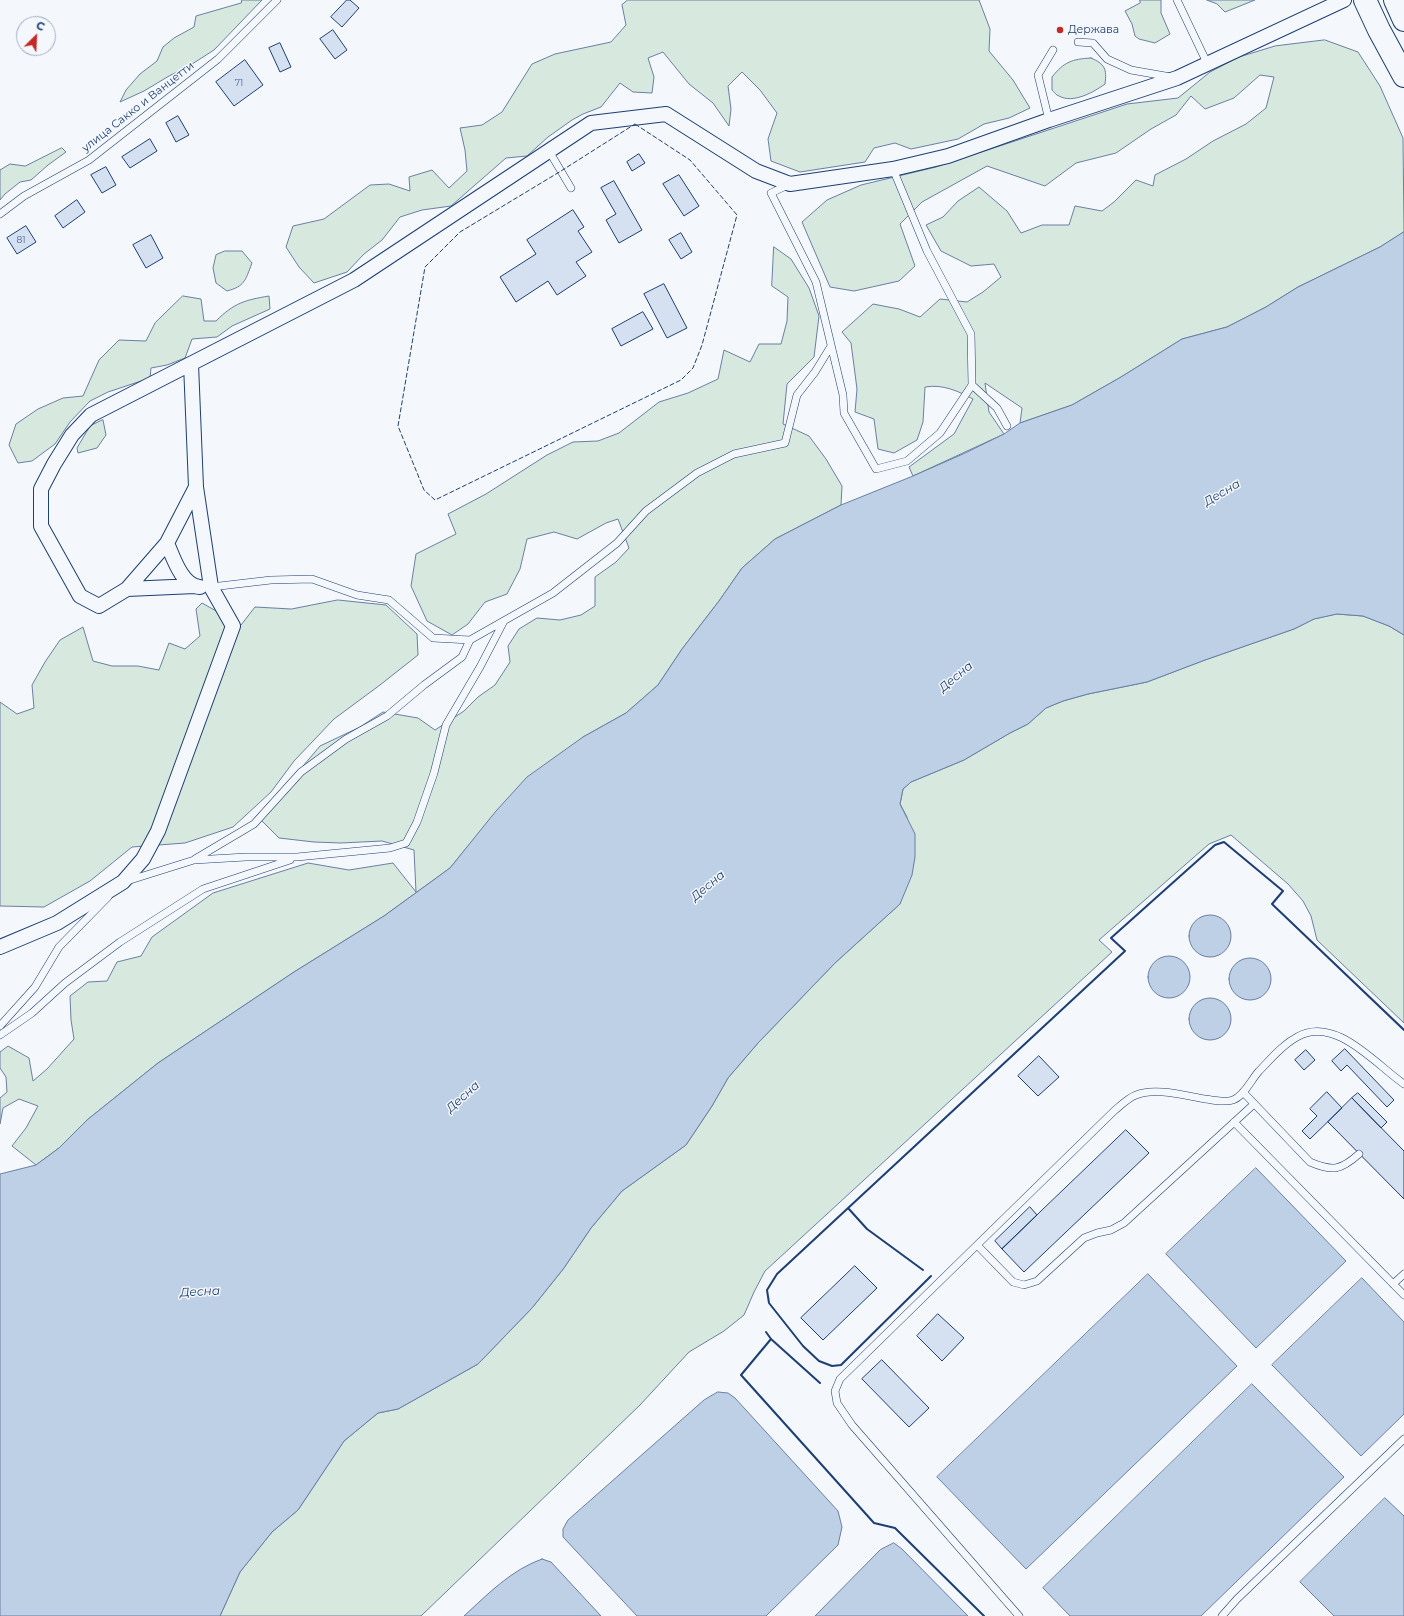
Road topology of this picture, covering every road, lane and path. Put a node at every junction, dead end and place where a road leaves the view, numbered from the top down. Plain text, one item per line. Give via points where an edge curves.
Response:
1 (277, 0) edge
2 (1177, 0) edge
3 (1344, 0) edge
4 (1365, 0) edge
5 (1078, 42) dead end
6 (1053, 50) dead end
7 (1208, 65) junction
8 (1404, 76) edge
9 (1177, 78) junction
10 (1049, 120) junction
11 (549, 151) junction
12 (893, 169) junction
13 (790, 184) junction
14 (571, 188) dead end
15 (0, 214) edge
16 (831, 346) junction
17 (191, 364) junction
18 (972, 385) junction
19 (1007, 426) dead end
20 (196, 487) junction
21 (167, 543) junction
22 (195, 586) junction
23 (210, 587) junction
24 (127, 589) junction
25 (504, 621) junction
26 (470, 640) junction
27 (297, 857) junction
28 (194, 860) junction
29 (123, 882) junction
30 (0, 947) edge
31 (0, 1026) edge
32 (0, 1035) edge
33 (1404, 1084) edge
34 (1243, 1092) junction
35 (1254, 1104) junction
36 (1234, 1122) junction
37 (1360, 1154) dead end
38 (977, 1245) junction
39 (1404, 1274) edge
40 (1393, 1284) junction
41 (1404, 1296) edge
42 (1404, 1439) edge
43 (1019, 1616) edge
44 (1222, 1616) edge

1 - 15 lane, улица Сакко и Ванцетти via 218,59 89,160 24,196
2 - 7 lane
3 - 7 street
4 - 8 main road
5 - 9 lane via 1093,43 1107,58 1131,70
6 - 10 lane via 1038,75
7 - 9 street
9 - 10 street
10 - 12 street via 948,156
11 - 13 street via 591,123 666,114 756,171
11 - 14 lane
11 - 17 street via 354,280
12 - 13 street
12 - 18 lane via 927,251 972,334
13 - 16 lane via 771,193 816,282
16 - 18 lane via 843,395 844,413 876,469 908,461 940,433
16 - 25 lane via 798,395 785,443 734,454 697,473 646,511 618,543 552,593
17 - 20 street
17 - 24 street via 91,415 72,435 41,489 41,526 80,596 99,606
18 - 19 lane via 997,408
20 - 21 street
20 - 23 street
21 - 22 street via 179,572
21 - 24 street
22 - 23 street
22 - 24 street
23 - 26 lane via 271,580 312,579 357,595 389,600 433,638
23 - 29 street via 233,626 158,832 143,859
25 - 26 lane
25 - 27 lane via 446,725 434,773 417,822 406,842 390,848
26 - 28 lane via 462,657 387,716 346,739 301,772 254,824
27 - 28 lane
27 - 32 lane via 203,888 120,942 65,983 32,1013
28 - 29 lane
29 - 30 street via 57,923
29 - 31 lane via 59,947 35,987
33 - 34 lane via 1347,1039 1324,1031 1309,1032 1285,1044
34 - 35 lane
34 - 38 lane via 1232,1100 1219,1101 1166,1092 1138,1094 1129,1098
35 - 36 lane
35 - 37 lane via 1310,1162 1322,1167 1335,1168 1346,1165
36 - 38 lane via 1124,1223 1084,1238 1037,1281 1024,1285 1012,1282
36 - 40 lane
38 - 43 lane via 844,1374 836,1391 837,1403 852,1426
39 - 40 lane
40 - 41 lane
42 - 44 lane

